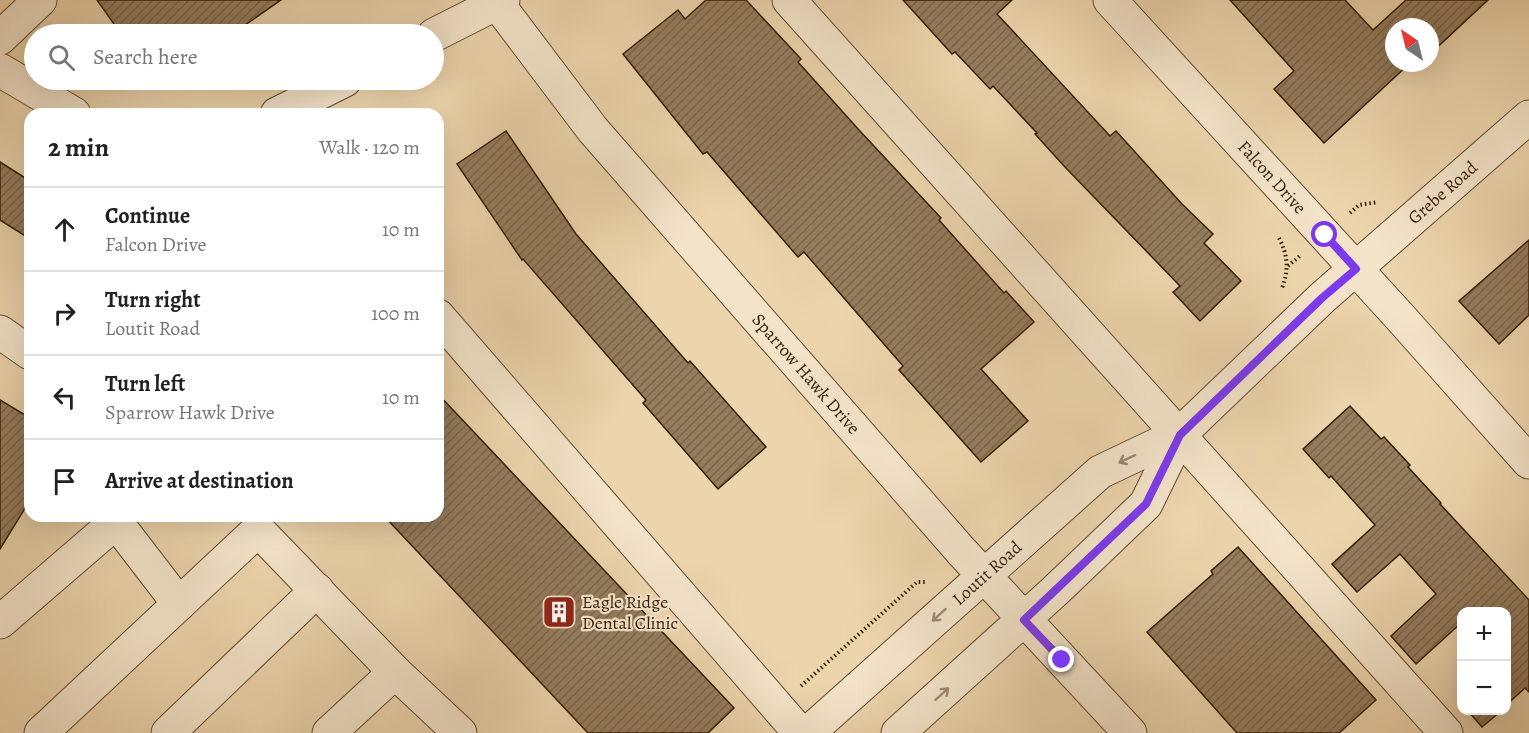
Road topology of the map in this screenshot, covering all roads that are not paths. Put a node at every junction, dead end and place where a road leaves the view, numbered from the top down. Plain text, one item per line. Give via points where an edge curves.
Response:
1 (40, 0) edge
2 (789, 0) edge
3 (1110, 0) edge
4 (500, 1) edge
5 (444, 30) edge
6 (0, 38) edge
7 (0, 70) edge
8 (24, 84) edge
9 (34, 90) edge
10 (326, 90) edge
11 (64, 108) edge
12 (292, 108) edge
13 (1529, 117) edge
14 (1356, 269) junction
15 (444, 323) edge
16 (0, 332) edge
17 (24, 349) edge
18 (1180, 435) junction
19 (1529, 462) edge
20 (114, 522) edge
21 (119, 522) edge
22 (983, 576) junction
23 (317, 590) junction
24 (180, 604) junction
25 (1024, 620) junction
26 (0, 622) edge
27 (395, 672) junction
28 (41, 733) edge
29 (168, 733) edge
30 (329, 733) edge
31 (460, 733) edge
32 (800, 733) edge
33 (808, 733) edge
34 (898, 733) edge
35 (1130, 733) edge
36 (1446, 733) edge

1 - 6 street
2 - 18 street
3 - 14 street, Falcon Drive
4 - 5 street
4 - 22 street, Sparrow Hawk Drive via 593,130
7 - 8 street
9 - 11 street
10 - 12 street
13 - 14 street, Grebe Road
14 - 18 street, Loutit Road
14 - 19 street, Falcon Drive
15 - 32 street
16 - 17 street
18 -> 22 street, Loutit Road via 1100,472
18 - 25 street, Loutit Road via 1146,504
18 - 36 street
20 - 26 street
21 - 24 street
22 - 25 street, Sparrow Hawk Drive
22 -> 33 street, Loutit Road
23 - 24 street via 258,530
23 - 27 street
23 - 29 street
24 - 28 street
34 -> 25 street, Loutit Road
25 - 35 street, Sparrow Hawk Drive
27 - 30 street
27 - 31 street

